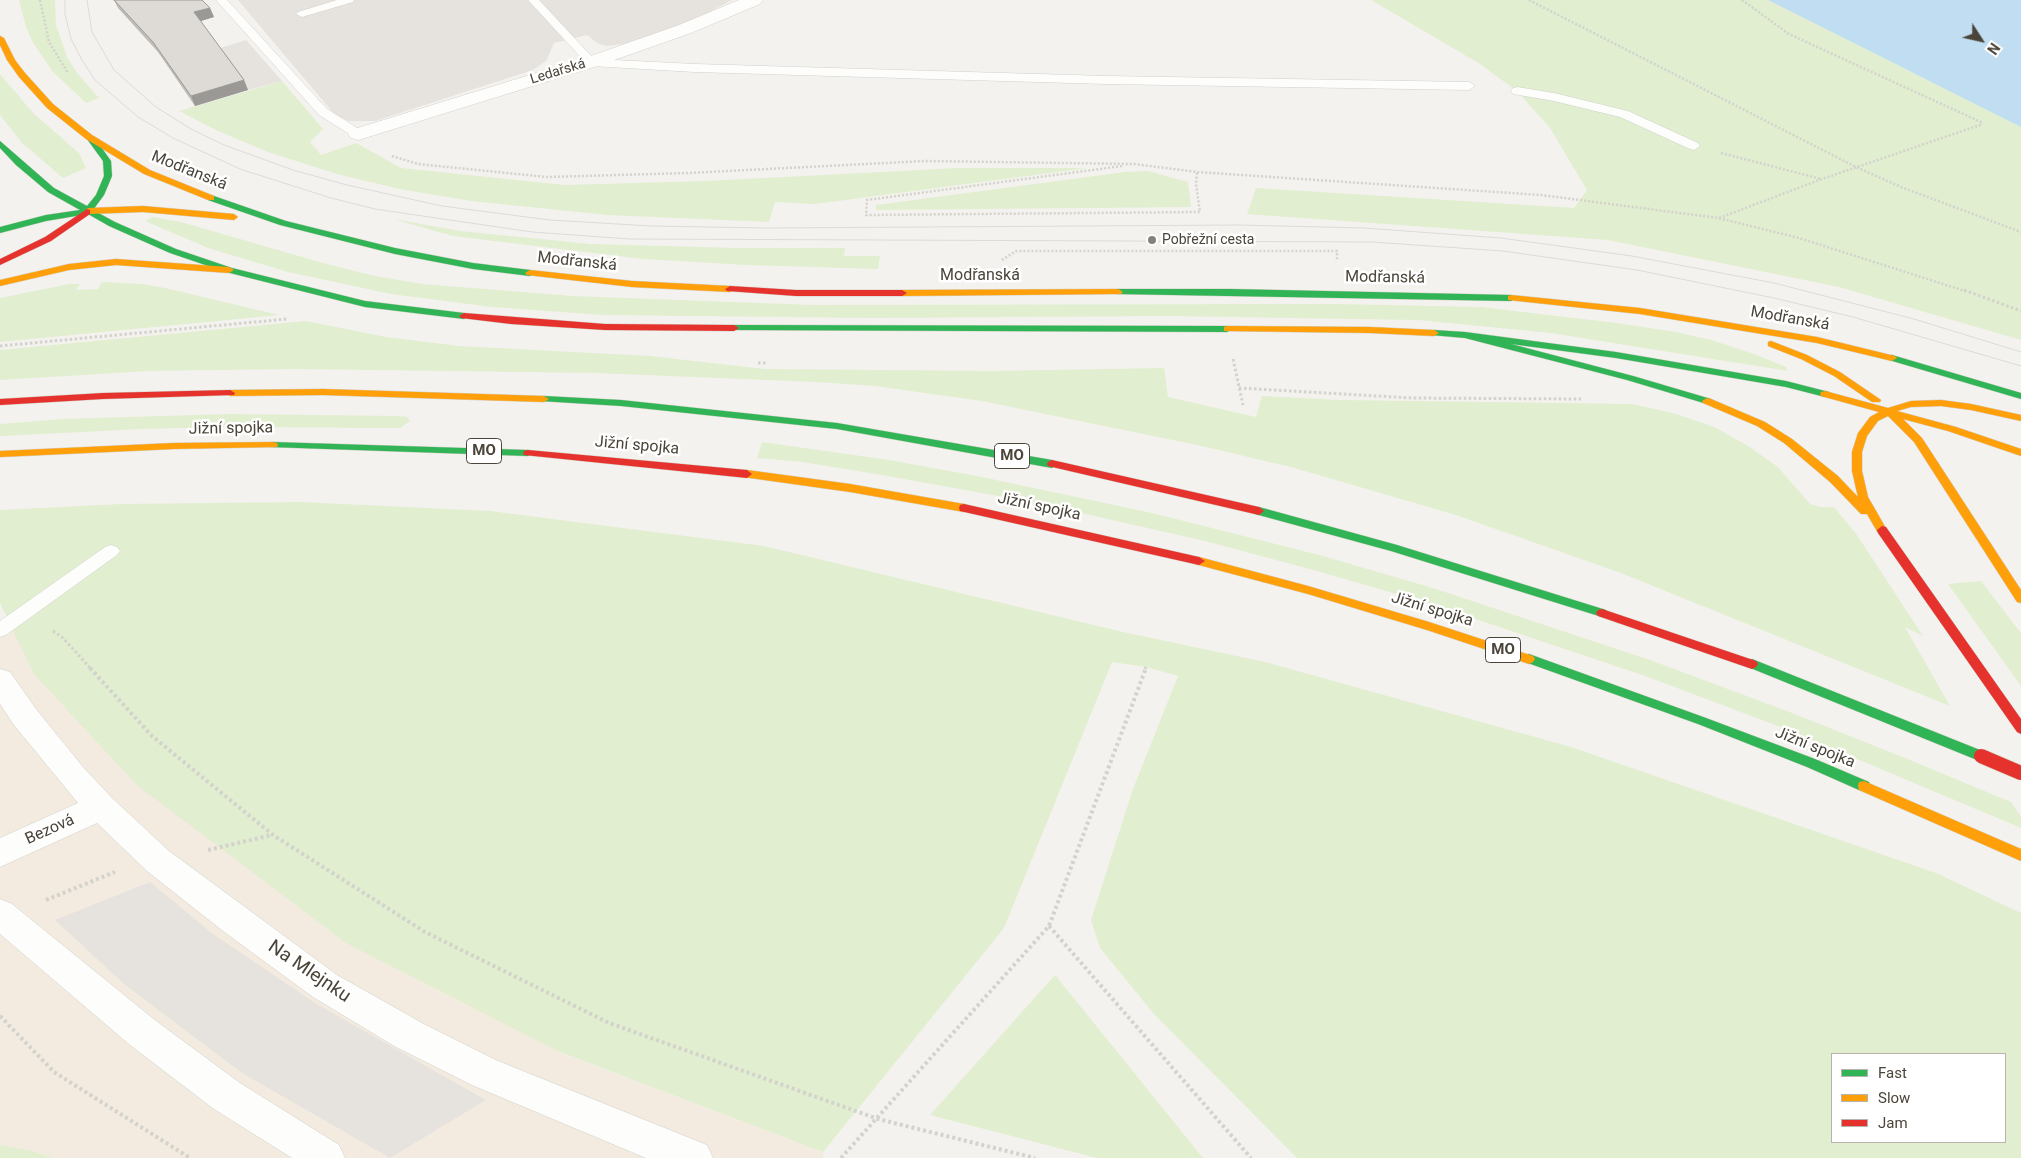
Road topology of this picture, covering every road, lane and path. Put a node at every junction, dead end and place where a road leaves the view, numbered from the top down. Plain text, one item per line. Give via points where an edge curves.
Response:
1 (40, 0) edge
2 (221, 0) edge
3 (349, 0) edge
4 (533, 0) edge
5 (754, 0) edge
6 (1529, 0) edge
7 (1742, 0) edge
8 (302, 14) dead end
9 (0, 38) edge
10 (590, 62) junction
11 (72, 78) dead end
12 (1470, 86) dead end
13 (1517, 91) dead end
14 (358, 134) junction
15 (89, 137) junction
16 (0, 143) edge
17 (1694, 146) joint
18 (1134, 164) junction
19 (1856, 167) junction
20 (1196, 172) junction
21 (1822, 179) junction
22 (87, 212) junction
23 (1718, 218) junction
24 (283, 223) junction
25 (0, 230) edge
26 (2021, 232) edge
27 (1002, 260) dead end
28 (1329, 261) dead end
29 (0, 262) edge
30 (228, 270) junction
31 (0, 282) edge
32 (2021, 312) edge
33 (1683, 318) junction
34 (1465, 335) junction
35 (1234, 362) dead end
36 (1239, 388) junction
37 (2021, 396) edge
38 (1586, 399) dead end
39 (0, 402) edge
40 (1243, 405) dead end
41 (1889, 411) junction
42 (2021, 418) edge
43 (2021, 453) edge
44 (0, 454) edge
45 (1879, 526) junction
46 (112, 551) dead end
47 (2021, 599) edge
48 (27, 611) junction
49 (0, 630) edge
50 (1146, 667) dead end
51 (0, 680) edge
52 (2021, 730) edge
53 (2021, 773) edge
54 (101, 807) junction
55 (0, 853) edge
56 (2021, 855) edge
57 (118, 871) dead end
58 (2, 916) edge
59 (1049, 926) junction
60 (0, 1016) edge
61 (878, 1119) junction
62 (190, 1158) edge
63 (326, 1158) edge
64 (694, 1158) edge
65 (841, 1158) edge
66 (1035, 1158) edge
67 (1251, 1158) edge

1 - 11 path via 49,42
2 - 14 lane via 323,112
3 - 8 lane
4 - 10 lane
5 - 10 street, Ledařská via 685,29
6 - 19 path
7 - 19 path via 1789,34 1984,124
9 - 15 main road, Modřanská via 11,60 35,91
10 - 12 lane via 1097,80
10 - 14 street, Ledařská
13 - 17 lane via 1624,114
14 - 18 path via 382,152 418,164 547,178 925,161
15 - 22 main road via 107,161 108,176 100,195
15 - 24 main road, Modřanská via 147,172
16 - 22 main road via 51,190
17 - 21 path
18 - 20 path
18 - 20 path via 867,200 866,215 1200,212
19 - 21 path
19 - 26 path
20 - 23 path via 1542,196
21 - 23 path
22 - 24 main road via 143,209
22 - 25 main road
22 - 29 main road via 48,239
22 - 30 main road via 173,251
23 - 32 path via 1799,238 1994,300
24 - 33 main road, Modřanská via 395,251 473,266 651,286 796,292 1452,295 1525,298
27 - 28 path via 1016,251 1337,251 1339,261
30 - 31 main road via 116,262 69,267
30 - 34 main road via 365,304 604,328 1290,328
33 - 37 main road, Modřanská via 1870,351
33 - 41 main road via 1755,338 1804,357 1837,374
34 - 41 main road via 1786,384
34 - 45 main road via 1630,378 1733,411 1767,428 1813,460
35 - 36 path
36 - 38 path via 1412,398
36 - 40 path
39 - 53 main road, MO, bridge via 214,393 506,397 725,412 942,443 1157,486 1394,548 1756,665
41 - 42 main road via 1911,404 1941,404
41 - 43 main road
41 - 45 main road via 1867,427 1857,452 1857,471 1863,497
41 - 47 main road via 1918,440
44 - 56 main road, Jižní spojka / MO via 174,446 304,445 524,453 740,473 964,508 1192,559 1429,626 1702,721 1810,763
45 - 52 main road
46 - 48 lane
48 - 49 lane
48 - 61 path via 62,638 152,736 266,829 425,932 609,1023
50 - 59 path
51 - 54 street, Na Mlejnku via 25,717
54 - 55 street, Bezová
54 - 64 street, Na Mlejnku via 158,861 326,986 392,1025 485,1073
57 - 58 path
58 - 63 street via 143,1033 227,1096
59 - 61 path
59 - 67 path
60 - 62 path via 54,1072
61 - 65 path
61 - 66 path

